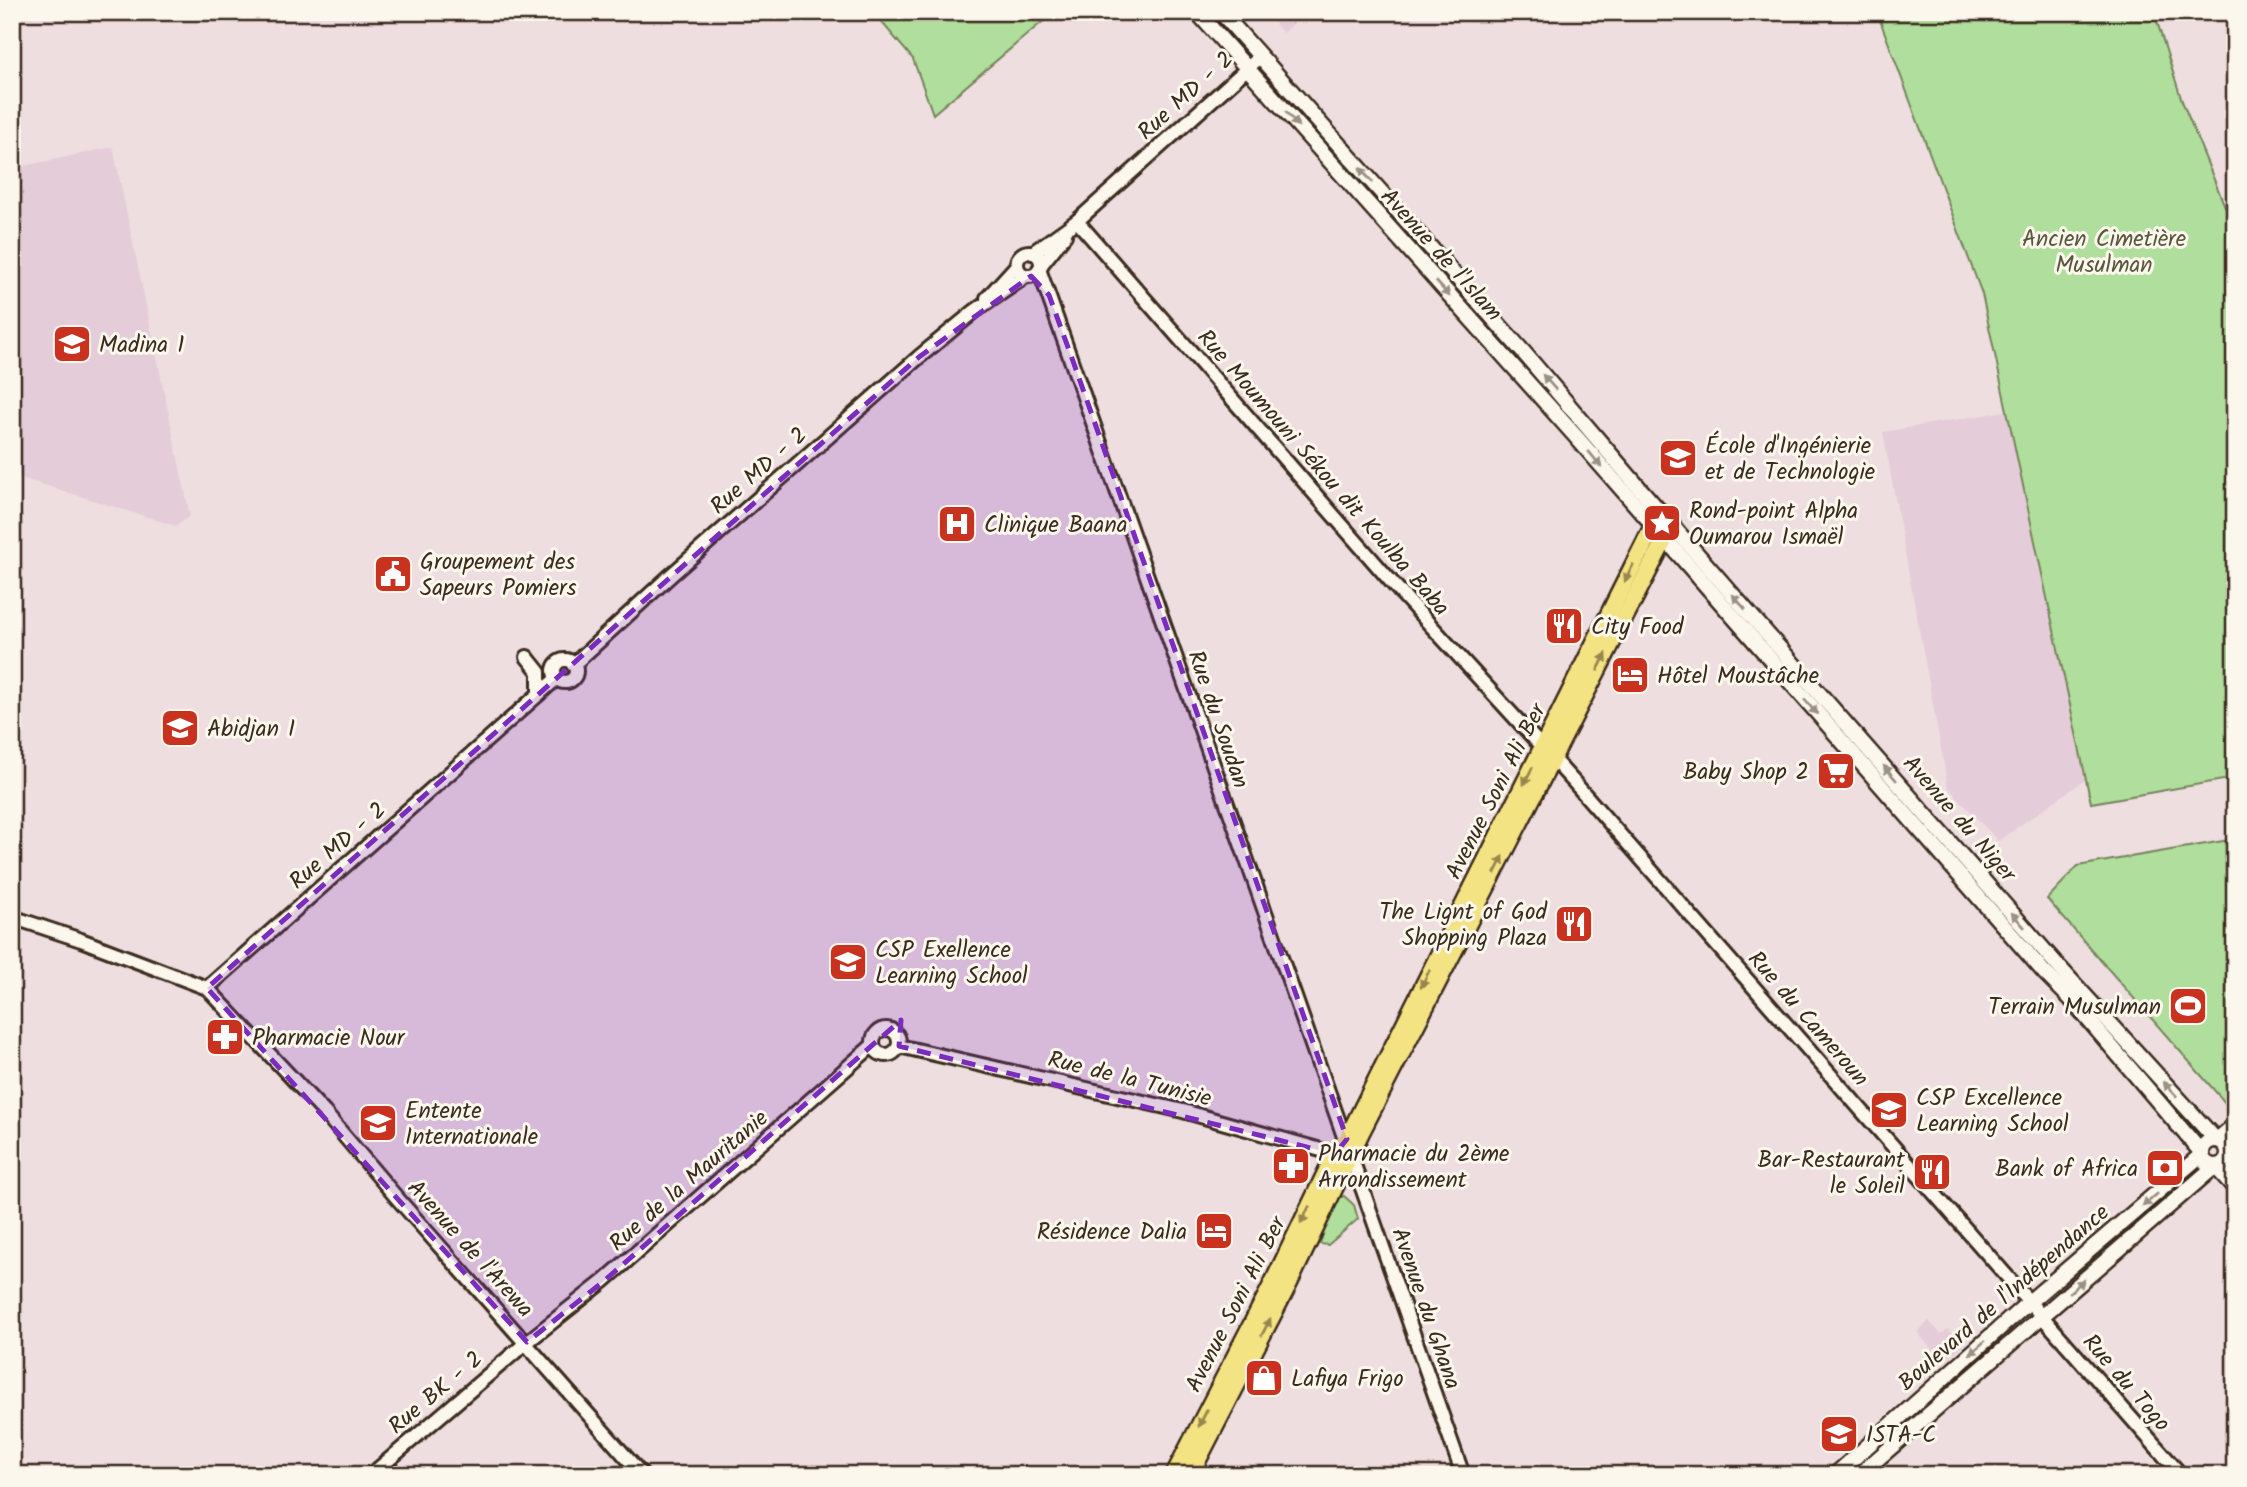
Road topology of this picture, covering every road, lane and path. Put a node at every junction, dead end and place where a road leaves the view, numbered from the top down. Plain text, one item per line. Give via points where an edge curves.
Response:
1 (1197, 12) edge
2 (1221, 12) edge
3 (1260, 57) junction
4 (1247, 68) junction
5 (1077, 221) junction
6 (1032, 253) junction
7 (1017, 265) junction
8 (1034, 272) junction
9 (975, 311) junction
10 (1656, 519) junction
11 (1668, 532) junction
12 (527, 657) dead end
13 (538, 694) junction
14 (1547, 754) junction
15 (12, 917) edge
16 (207, 988) junction
17 (873, 1045) junction
18 (899, 1046) junction
19 (1374, 1095) junction
20 (2235, 1125) edge
21 (1346, 1139) junction
22 (2217, 1140) junction
23 (2201, 1154) junction
24 (2231, 1154) edge
25 (1345, 1157) junction
26 (2215, 1167) junction
27 (2235, 1188) edge
28 (2029, 1302) junction
29 (2042, 1316) junction
30 (527, 1342) junction
31 (372, 1475) edge
32 (642, 1475) edge
33 (1174, 1475) edge
34 (1190, 1475) edge
35 (1463, 1475) edge
36 (1835, 1475) edge
37 (1859, 1475) edge
38 (2181, 1475) edge

1 - 4 main road, Avenue de l'Islam
2 - 3 main road, Avenue de l'Islam
3 - 4 street, Rue MD - 2
10 -> 3 main road, Avenue de l'Islam via 1525,354
4 - 5 street, Rue MD - 2
4 -> 10 main road, Avenue de l'Islam via 1578,439
5 - 6 street, Rue MD - 2
5 - 8 street, Rue MD - 2
5 - 14 street, Rue Moumouni Sékou dit Koulba Baba
6 - 7 street via 1021,255
6 - 8 street via 1039,258
7 - 8 street via 1020,272
7 - 9 street, Rue MD - 2
8 - 9 street, Rue MD - 2
8 - 21 street, Rue du Soudan via 1049,295
9 - 13 street, Rue MD - 2 via 670,576 573,665 572,679 557,678
10 - 11 main road, Avenue de l'Islam
10 -> 14 main road, Avenue Soni Ali Ber
14 -> 11 main road, Avenue Soni Ali Ber
22 -> 11 main road, Avenue du Niger
11 -> 23 main road, Avenue du Niger via 1685,563 2070,998
12 - 13 street via 538,672
13 - 16 street, Rue MD - 2
14 - 19 main road, Avenue Soni Ali Ber
14 - 28 street, Rue du Cameroun
15 - 16 street, Avenue de l'Arewa
16 - 30 street, Avenue de l'Arewa via 324,1112
17 - 18 street via 885,1056
17 - 18 street via 876,1033 886,1029 897,1034
17 - 30 street, Rue de la Mauritanie via 614,1273
18 - 25 street, Rue de la Tunisie via 1183,1111
19 - 21 main road
19 - 25 main road
20 - 22 main road
21 - 25 main road
22 - 23 main road via 2204,1144
22 - 24 main road
23 - 26 main road via 2207,1165
23 -> 28 main road, Boulevard de l'Indépendance
24 - 26 main road
25 -> 33 main road, Avenue Soni Ali Ber via 1270,1289
34 -> 25 main road, Avenue Soni Ali Ber
25 - 35 street, Avenue du Ghana
26 - 27 main road
29 -> 26 main road, Boulevard de l'Indépendance
28 - 29 street, Rue du Cameroun
28 -> 36 main road, Boulevard de l'Indépendance
29 - 37 main road, Boulevard de l'Indépendance
29 - 38 street, Rue du Togo
30 - 31 street, Rue BK - 2
30 - 32 street, Avenue de l'Arewa

